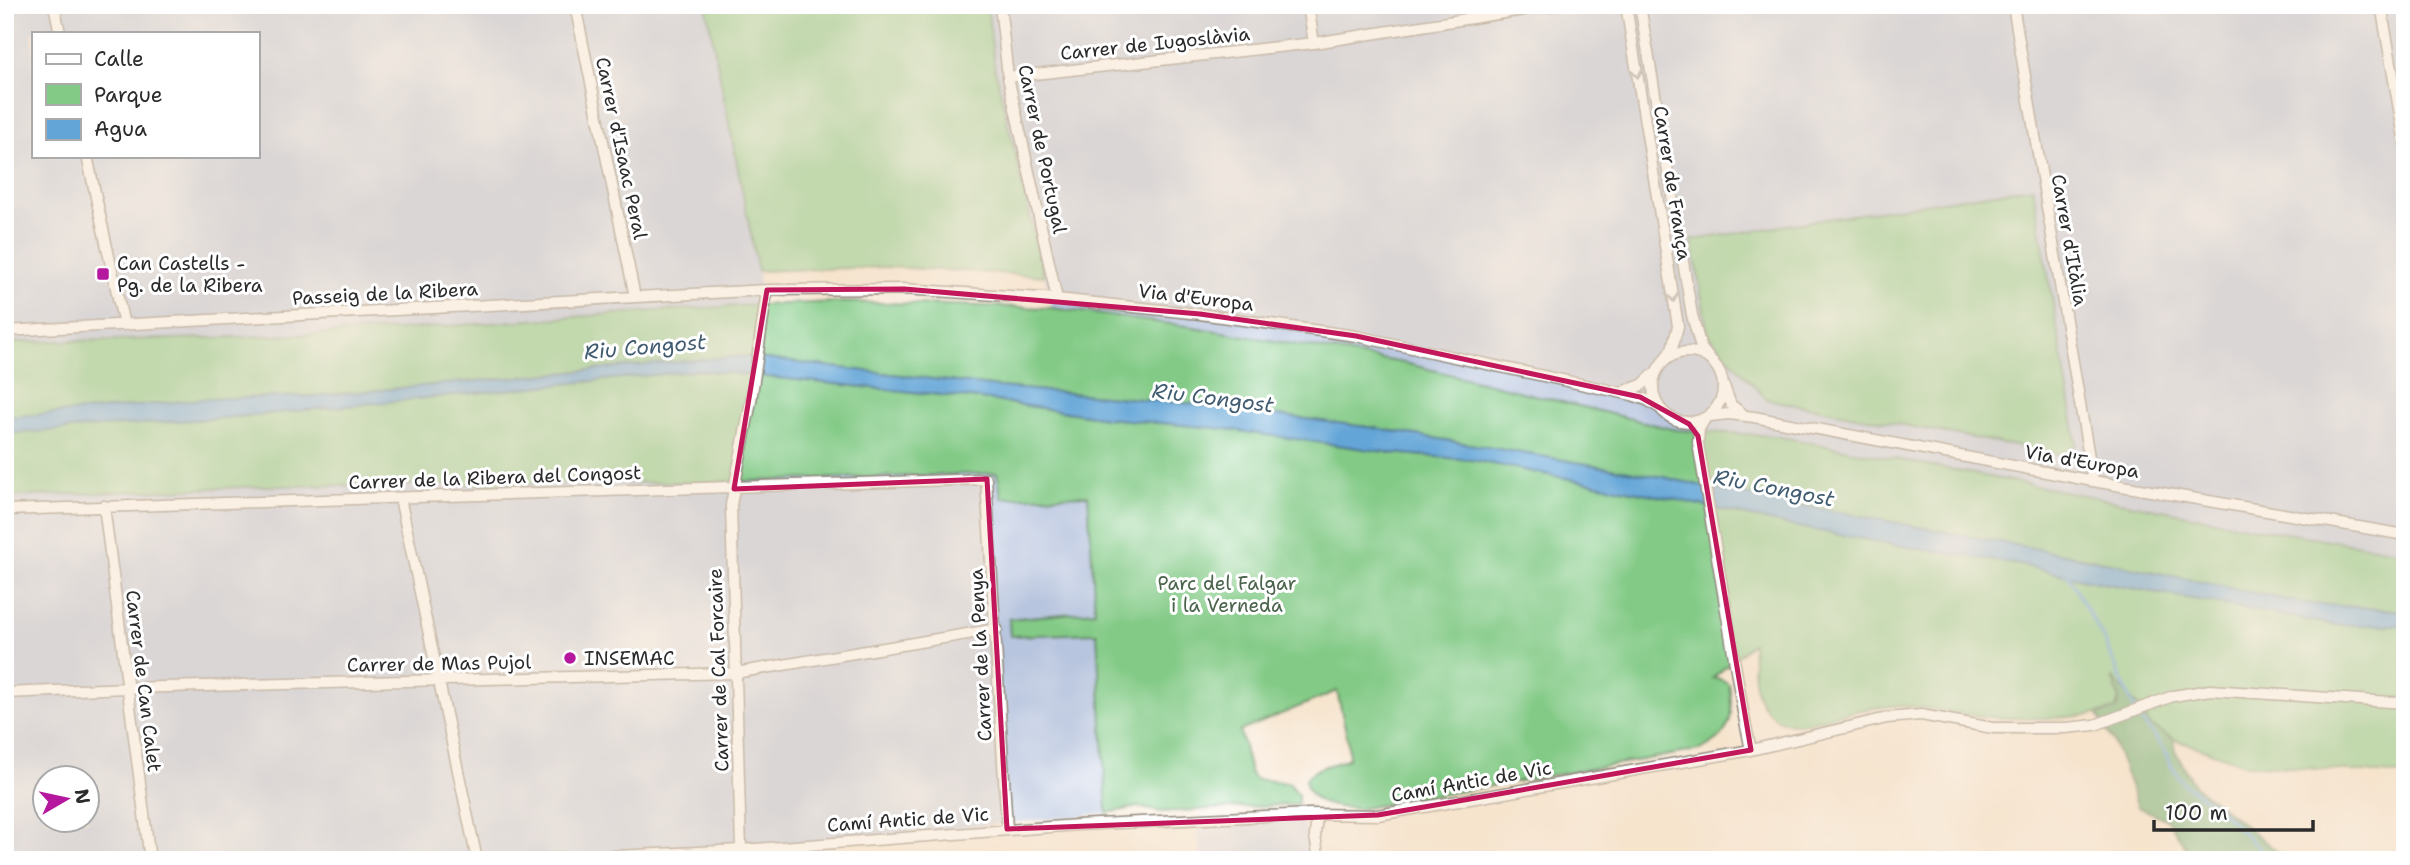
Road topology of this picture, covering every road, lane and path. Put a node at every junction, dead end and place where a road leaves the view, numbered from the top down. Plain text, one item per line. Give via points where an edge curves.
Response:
1 (54, 5) edge
2 (575, 5) edge
3 (1000, 5) edge
4 (1308, 5) edge
5 (1555, 5) edge
6 (1626, 5) edge
7 (1640, 5) edge
8 (2012, 5) edge
9 (2381, 5) edge
10 (60, 32) edge
11 (1314, 43) junction
12 (1008, 77) junction
13 (2405, 144) edge
14 (87, 158) edge
15 (767, 290) junction
16 (635, 297) junction
17 (1057, 299) junction
18 (124, 325) junction
19 (5, 331) edge
20 (1712, 362) junction
21 (1659, 367) junction
22 (1722, 377) junction
23 (1615, 391) junction
24 (1660, 408) junction
25 (1708, 416) junction
26 (1754, 417) junction
27 (1685, 422) junction
28 (1698, 439) junction
29 (986, 479) joint
30 (2093, 481) junction
31 (735, 483) junction
32 (400, 498) junction
33 (104, 506) junction
34 (5, 510) edge
35 (2405, 535) edge
36 (997, 629) junction
37 (735, 673) junction
38 (439, 680) junction
39 (127, 688) junction
40 (5, 693) edge
41 (2405, 703) edge
42 (1751, 750) junction
43 (1317, 814) junction
44 (1007, 829) junction
45 (741, 850) junction
46 (711, 856) edge
47 (150, 860) edge
48 (477, 860) edge
49 (531, 860) edge
50 (1319, 860) edge

1 - 10 street
2 - 16 street, Carrer d'Isaac Peral
3 - 12 street, Carrer de Portugal
4 - 11 street
5 - 11 street, Carrer de Iugoslàvia
6 -> 21 street, Carrer de França via 1678,326 1672,349
7 - 20 street, Carrer de França via 1692,315 1701,348
8 - 30 street, Carrer d'Itàlia
9 - 13 street
11 - 12 street, Carrer de Iugoslàvia
12 - 17 street, Carrer de Portugal
14 - 18 street
15 - 16 street, Passeig de la Ribera
15 - 17 street, Via d'Europa via 904,289
15 - 31 street, Carrer de Cal Forcaire
16 - 18 street, Passeig de la Ribera
17 - 23 street, Via d'Europa via 1356,336
18 - 19 street, Passeig de la Ribera
20 - 21 street via 1694,352 1682,352
20 - 22 street
21 - 23 street, Via d'Europa via 1648,382
21 - 24 street via 1653,390
22 - 25 street via 1722,396
22 - 26 street, Via d'Europa via 1731,405
23 - 24 street, Via d'Europa
24 - 27 street
25 - 26 street, Via d'Europa
25 - 27 street
25 - 28 street
26 - 30 street, Via d'Europa
27 - 28 street
28 - 42 street
29 - 31 street, Carrer de la Ribera del Congost
29 - 36 street, Carrer de la Penya
30 - 35 street, Via d'Europa
31 - 32 street, Carrer de la Ribera del Congost
31 - 37 street, Carrer de Cal Forcaire via 731,505
32 - 33 street, Carrer de la Ribera del Congost
32 - 38 street
33 - 34 street, Carrer de la Ribera del Congost
33 - 39 street, Carrer de Can Calet
36 - 37 street, Carrer de Mas Pujol
36 - 44 street, Carrer de la Penya
37 - 38 street, Carrer de Mas Pujol
37 - 45 street, Carrer de Cal Forcaire
38 - 39 street, Carrer de Mas Pujol
38 - 48 street
39 - 40 street, Carrer de Mas Pujol
39 - 47 street, Carrer de Can Calet
41 - 42 street, Camí Antic de Vic via 2210,690 2173,696 2095,725 2025,729 1975,726 1921,715 1886,718
42 - 43 street, Camí Antic de Vic via 1378,815
43 - 44 street, Camí Antic de Vic
43 - 50 street
44 - 45 street, Camí Antic de Vic
45 - 46 street, Camí Antic de Vic
46 - 49 street, Camí Antic de Vic

